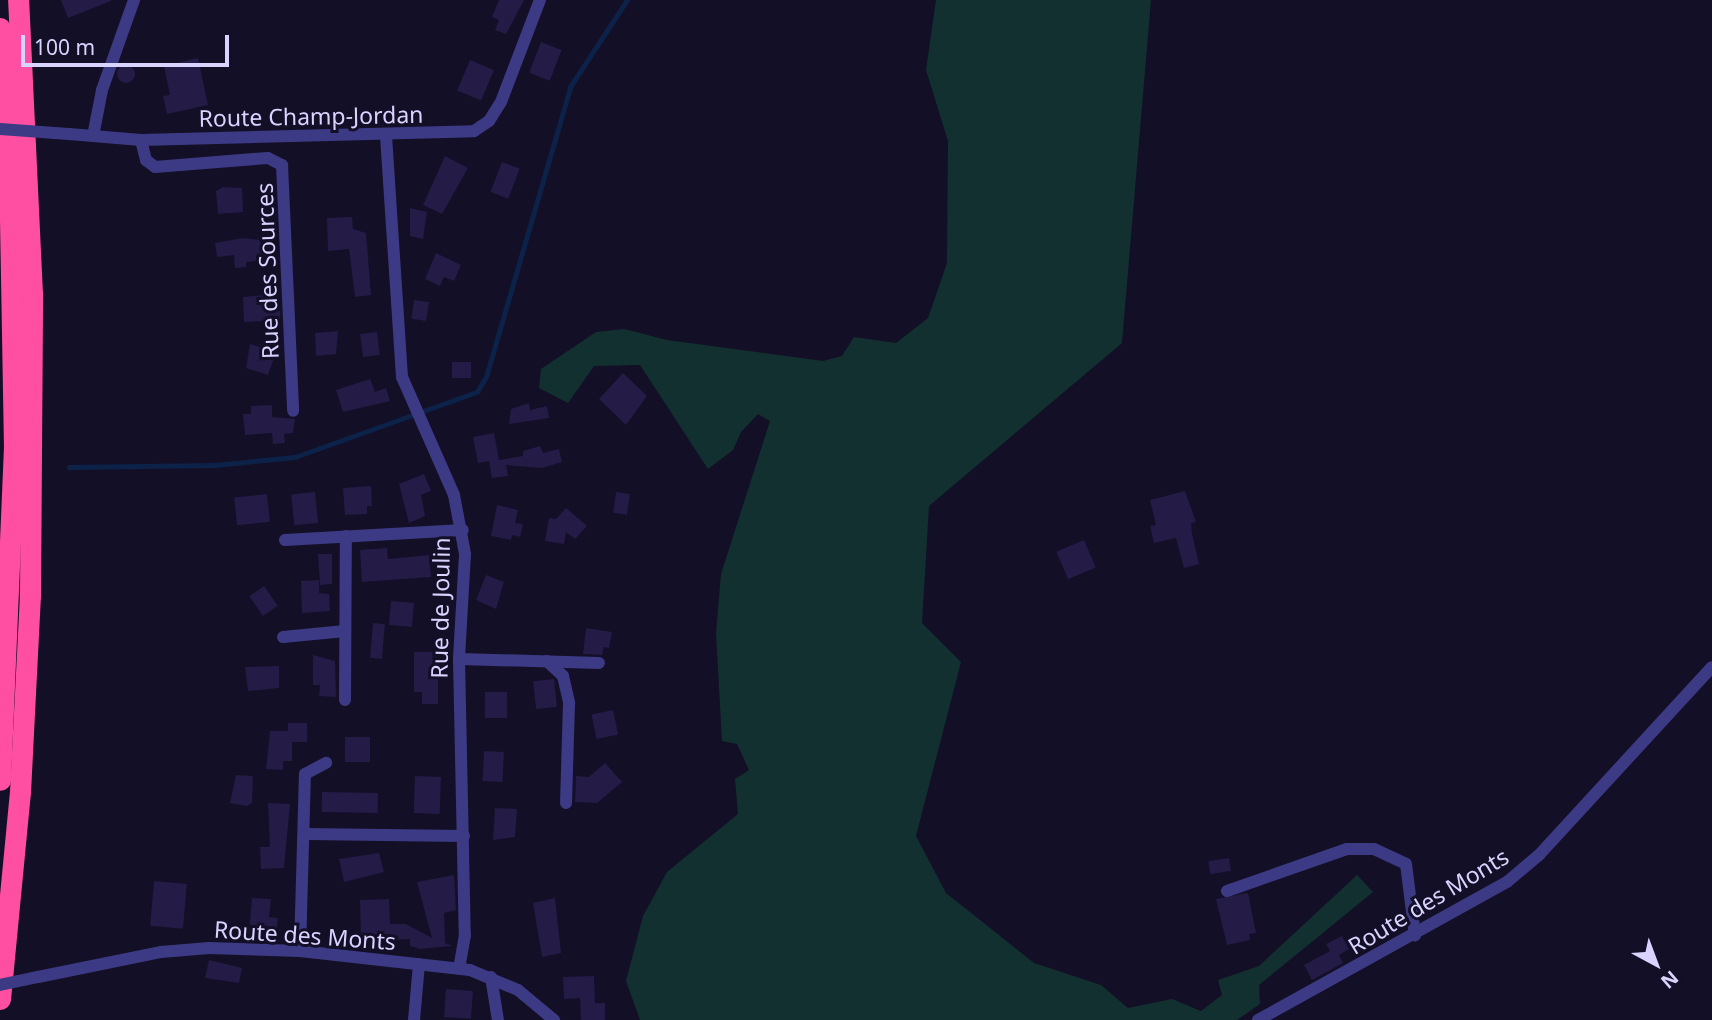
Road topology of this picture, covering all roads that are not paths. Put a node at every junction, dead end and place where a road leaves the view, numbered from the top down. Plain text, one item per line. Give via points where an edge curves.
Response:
1 (18, 0) edge
2 (28, 0) edge
3 (134, 0) edge
4 (540, 0) edge
5 (0, 28) edge
6 (0, 129) edge
7 (93, 136) junction
8 (386, 136) junction
9 (141, 140) junction
10 (293, 411) dead end
11 (31, 498) junction
12 (463, 530) junction
13 (346, 536) junction
14 (285, 540) dead end
15 (345, 631) junction
16 (284, 636) dead end
17 (459, 659) junction
18 (547, 661) junction
19 (599, 663) dead end
20 (1712, 667) edge
21 (345, 700) dead end
22 (326, 763) dead end
23 (0, 780) edge
24 (566, 803) dead end
25 (306, 834) junction
26 (464, 836) junction
27 (1227, 891) dead end
28 (1415, 935) junction
29 (300, 951) junction
30 (419, 964) junction
31 (459, 968) junction
32 (491, 977) junction
33 (0, 985) edge
34 (0, 999) edge
35 (414, 1020) edge
36 (498, 1020) edge
37 (554, 1020) edge
38 (1258, 1020) edge

1 - 11 highway via 32,294
2 - 11 highway via 41,312 41,453
3 - 7 street via 102,90
4 - 8 street, Route Champ-Jordan via 489,121 465,133
5 - 23 highway via 14,408
6 - 7 street, Route Champ-Jordan, bridge
7 - 9 street, Route Champ-Jordan
8 - 9 street, Route Champ-Jordan
8 - 12 street, Rue de Joulin via 399,365 414,410 454,495
9 - 10 street, Rue des Sources via 146,160 155,167 268,159 282,165
11 - 34 highway via 24,726
12 - 13 street
12 - 17 street, Rue de Joulin via 466,570
13 - 14 street
13 - 15 street
15 - 16 street
15 - 21 street
17 - 18 street
17 - 26 street, Rue de Joulin
18 - 19 street
18 - 24 street via 563,676 569,703
20 - 28 street, Route des Monts via 1539,855 1493,892
22 - 25 street via 306,774
25 - 26 street
25 - 29 street
26 - 31 street, Rue de Joulin via 465,935
27 - 28 street via 1347,849 1374,849 1406,864
28 - 38 street, Route des Monts
29 - 30 street, Route des Monts
29 - 33 street, Route des Monts, bridge via 209,948 161,952
30 - 31 street, Route des Monts
30 - 35 street
31 - 32 street, Route des Monts
32 - 36 street
32 - 37 street, Route des Monts via 524,994

